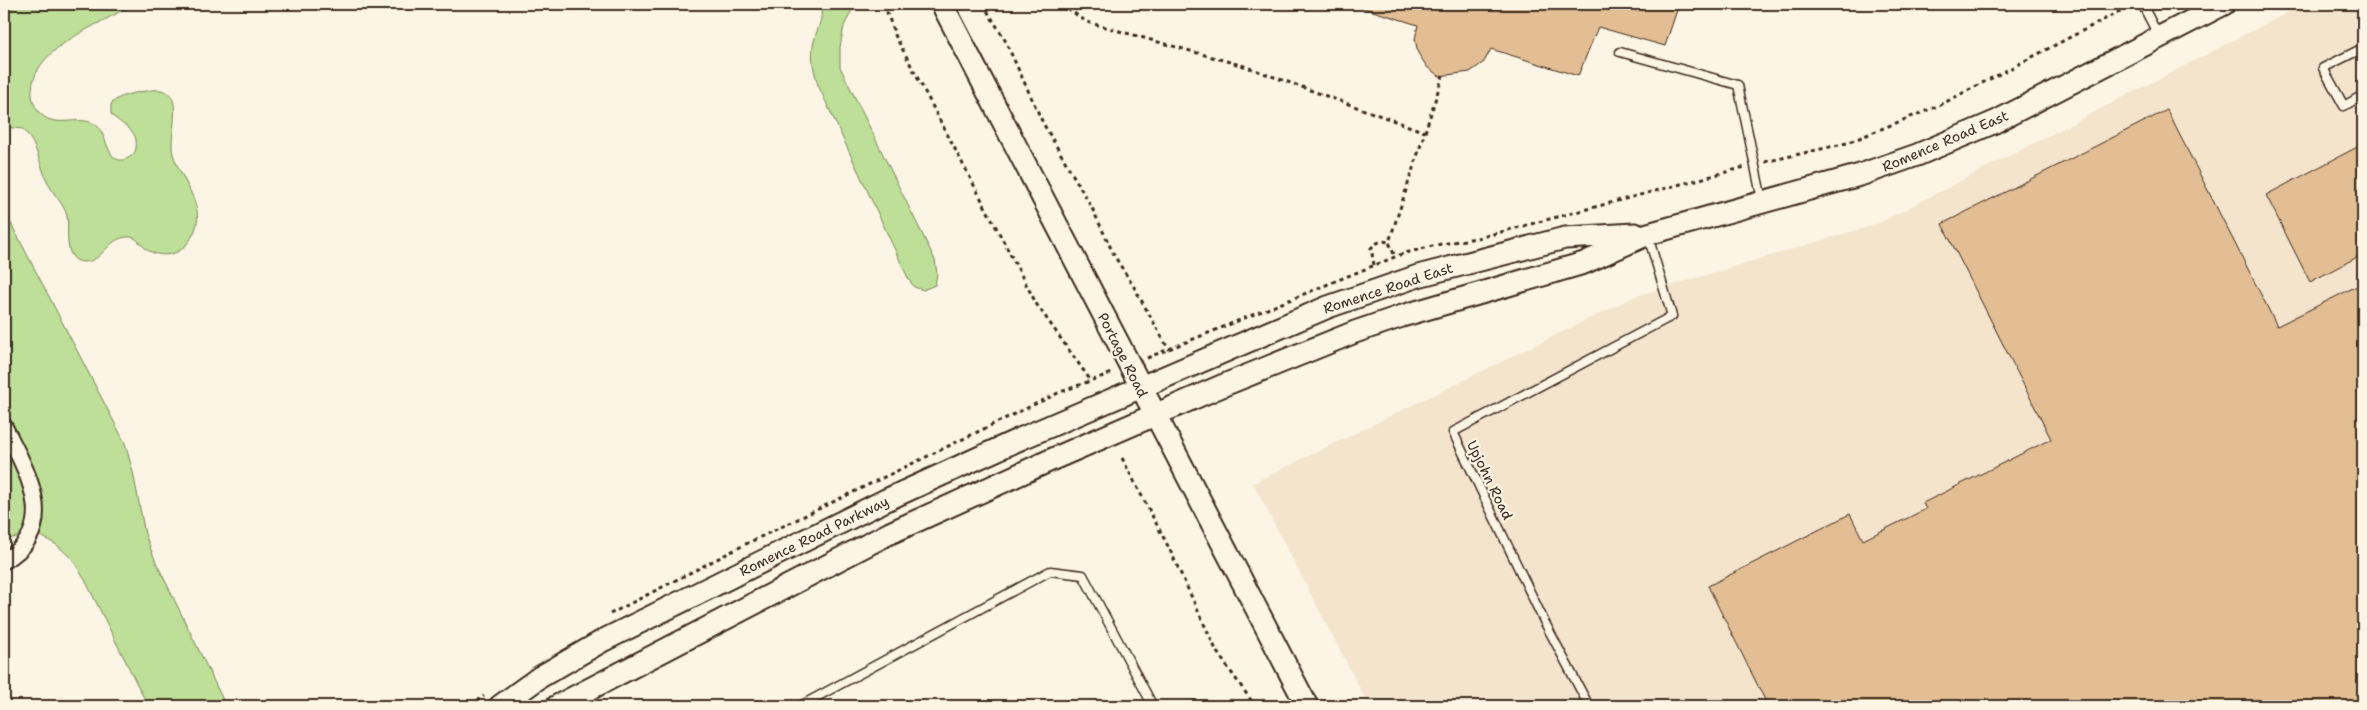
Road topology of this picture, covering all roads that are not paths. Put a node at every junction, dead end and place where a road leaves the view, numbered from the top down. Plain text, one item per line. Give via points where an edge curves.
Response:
1 (942, 4) edge
2 (2142, 4) edge
3 (2212, 7) edge
4 (2159, 37) junction
5 (2363, 48) edge
6 (1620, 52) dead end
7 (2363, 95) edge
8 (1762, 202) junction
9 (1648, 234) junction
10 (1140, 388) junction
11 (1155, 416) junction
12 (4, 426) edge
13 (4, 561) edge
14 (500, 706) edge
15 (557, 706) edge
16 (800, 706) edge
17 (1153, 706) edge
18 (1307, 706) edge
19 (1589, 706) edge

1 - 10 street, Portage Road
2 - 4 lane
3 - 4 street, Romence Road East
4 - 8 street, Romence Road East via 1995,122 1918,155
5 - 7 lane via 2323,68 2344,106
6 - 8 lane via 1738,85
8 - 9 street, Romence Road East
9 - 10 street, Romence Road East via 1565,238 1418,276 1328,307
9 - 11 street, Romence Road East via 1584,262 1355,332
9 - 19 lane, Upjohn Road via 1672,316 1453,432 1544,621
10 - 11 street, Portage Road
10 - 14 street, Romence Road Parkway via 886,500 604,640 540,677
11 - 15 street via 882,537
11 - 18 street, Portage Road
12 - 13 street via 24,466 37,509 25,544
16 - 17 lane via 1050,571 1083,575

